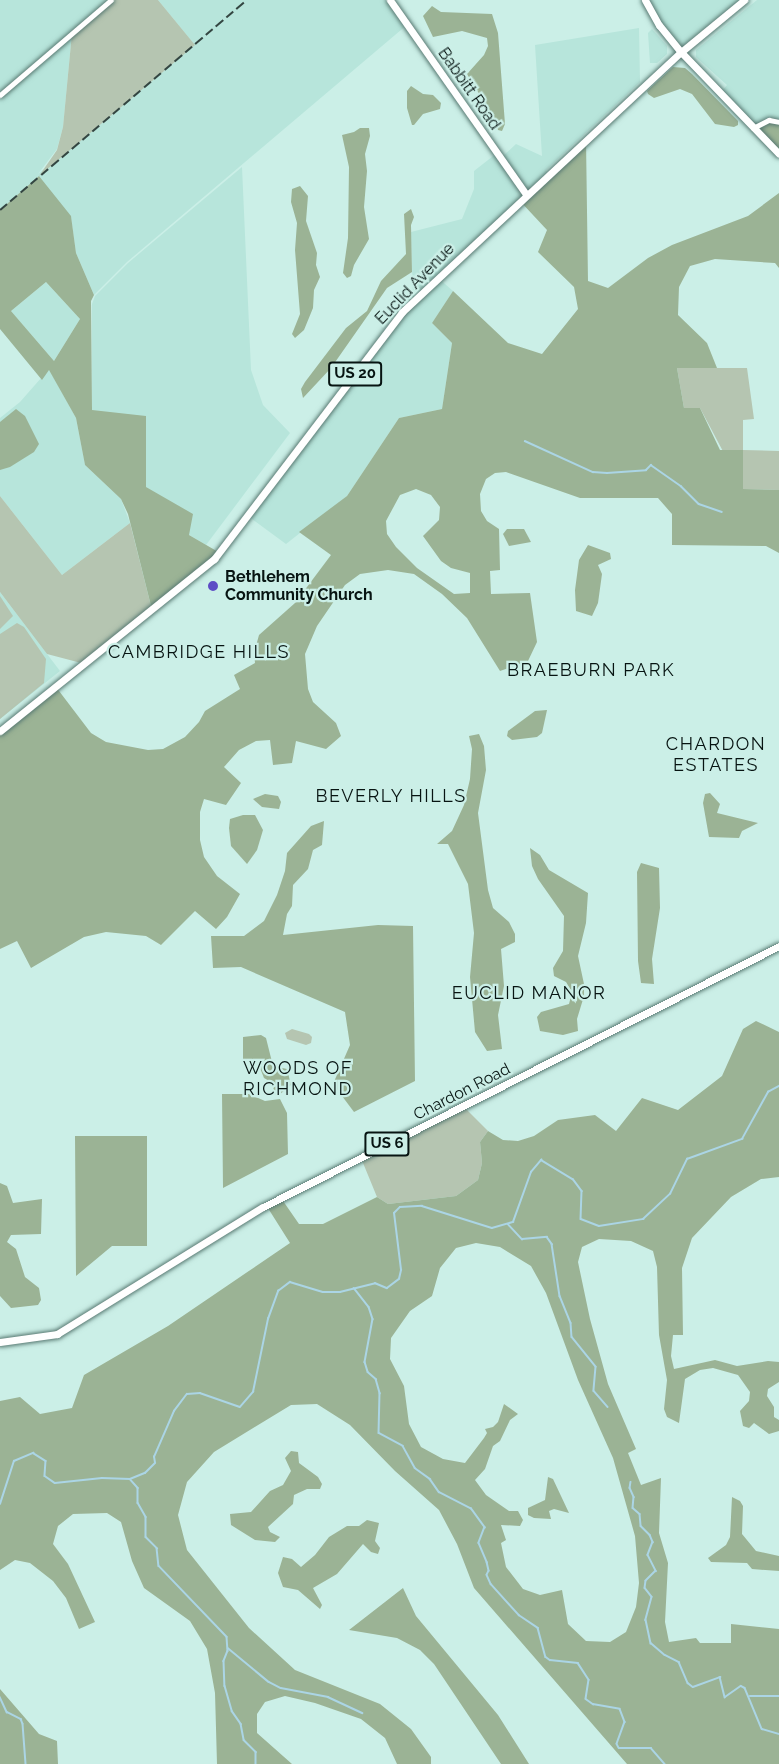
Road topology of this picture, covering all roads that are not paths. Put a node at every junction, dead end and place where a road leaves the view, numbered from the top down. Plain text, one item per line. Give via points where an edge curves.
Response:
1 (111, 0) edge
2 (390, 0) edge
3 (645, 0) edge
4 (744, 0) edge
5 (681, 52) junction
6 (0, 95) edge
7 (779, 122) edge
8 (753, 128) junction
9 (779, 154) edge
10 (526, 194) junction
11 (0, 731) edge
12 (779, 946) edge
13 (0, 1342) edge

1 - 6 street
2 - 10 main road, Babbitt Road
3 - 5 main road
4 - 5 main road, Euclid Avenue / US 20
5 - 8 main road
5 - 10 main road, Euclid Avenue / US 20
7 - 8 street via 769,120
8 - 9 main road
10 - 11 main road, Euclid Avenue / US 20 via 402,312 214,559
12 - 13 main road, Chardon Road / US 6 via 263,1207 57,1334

